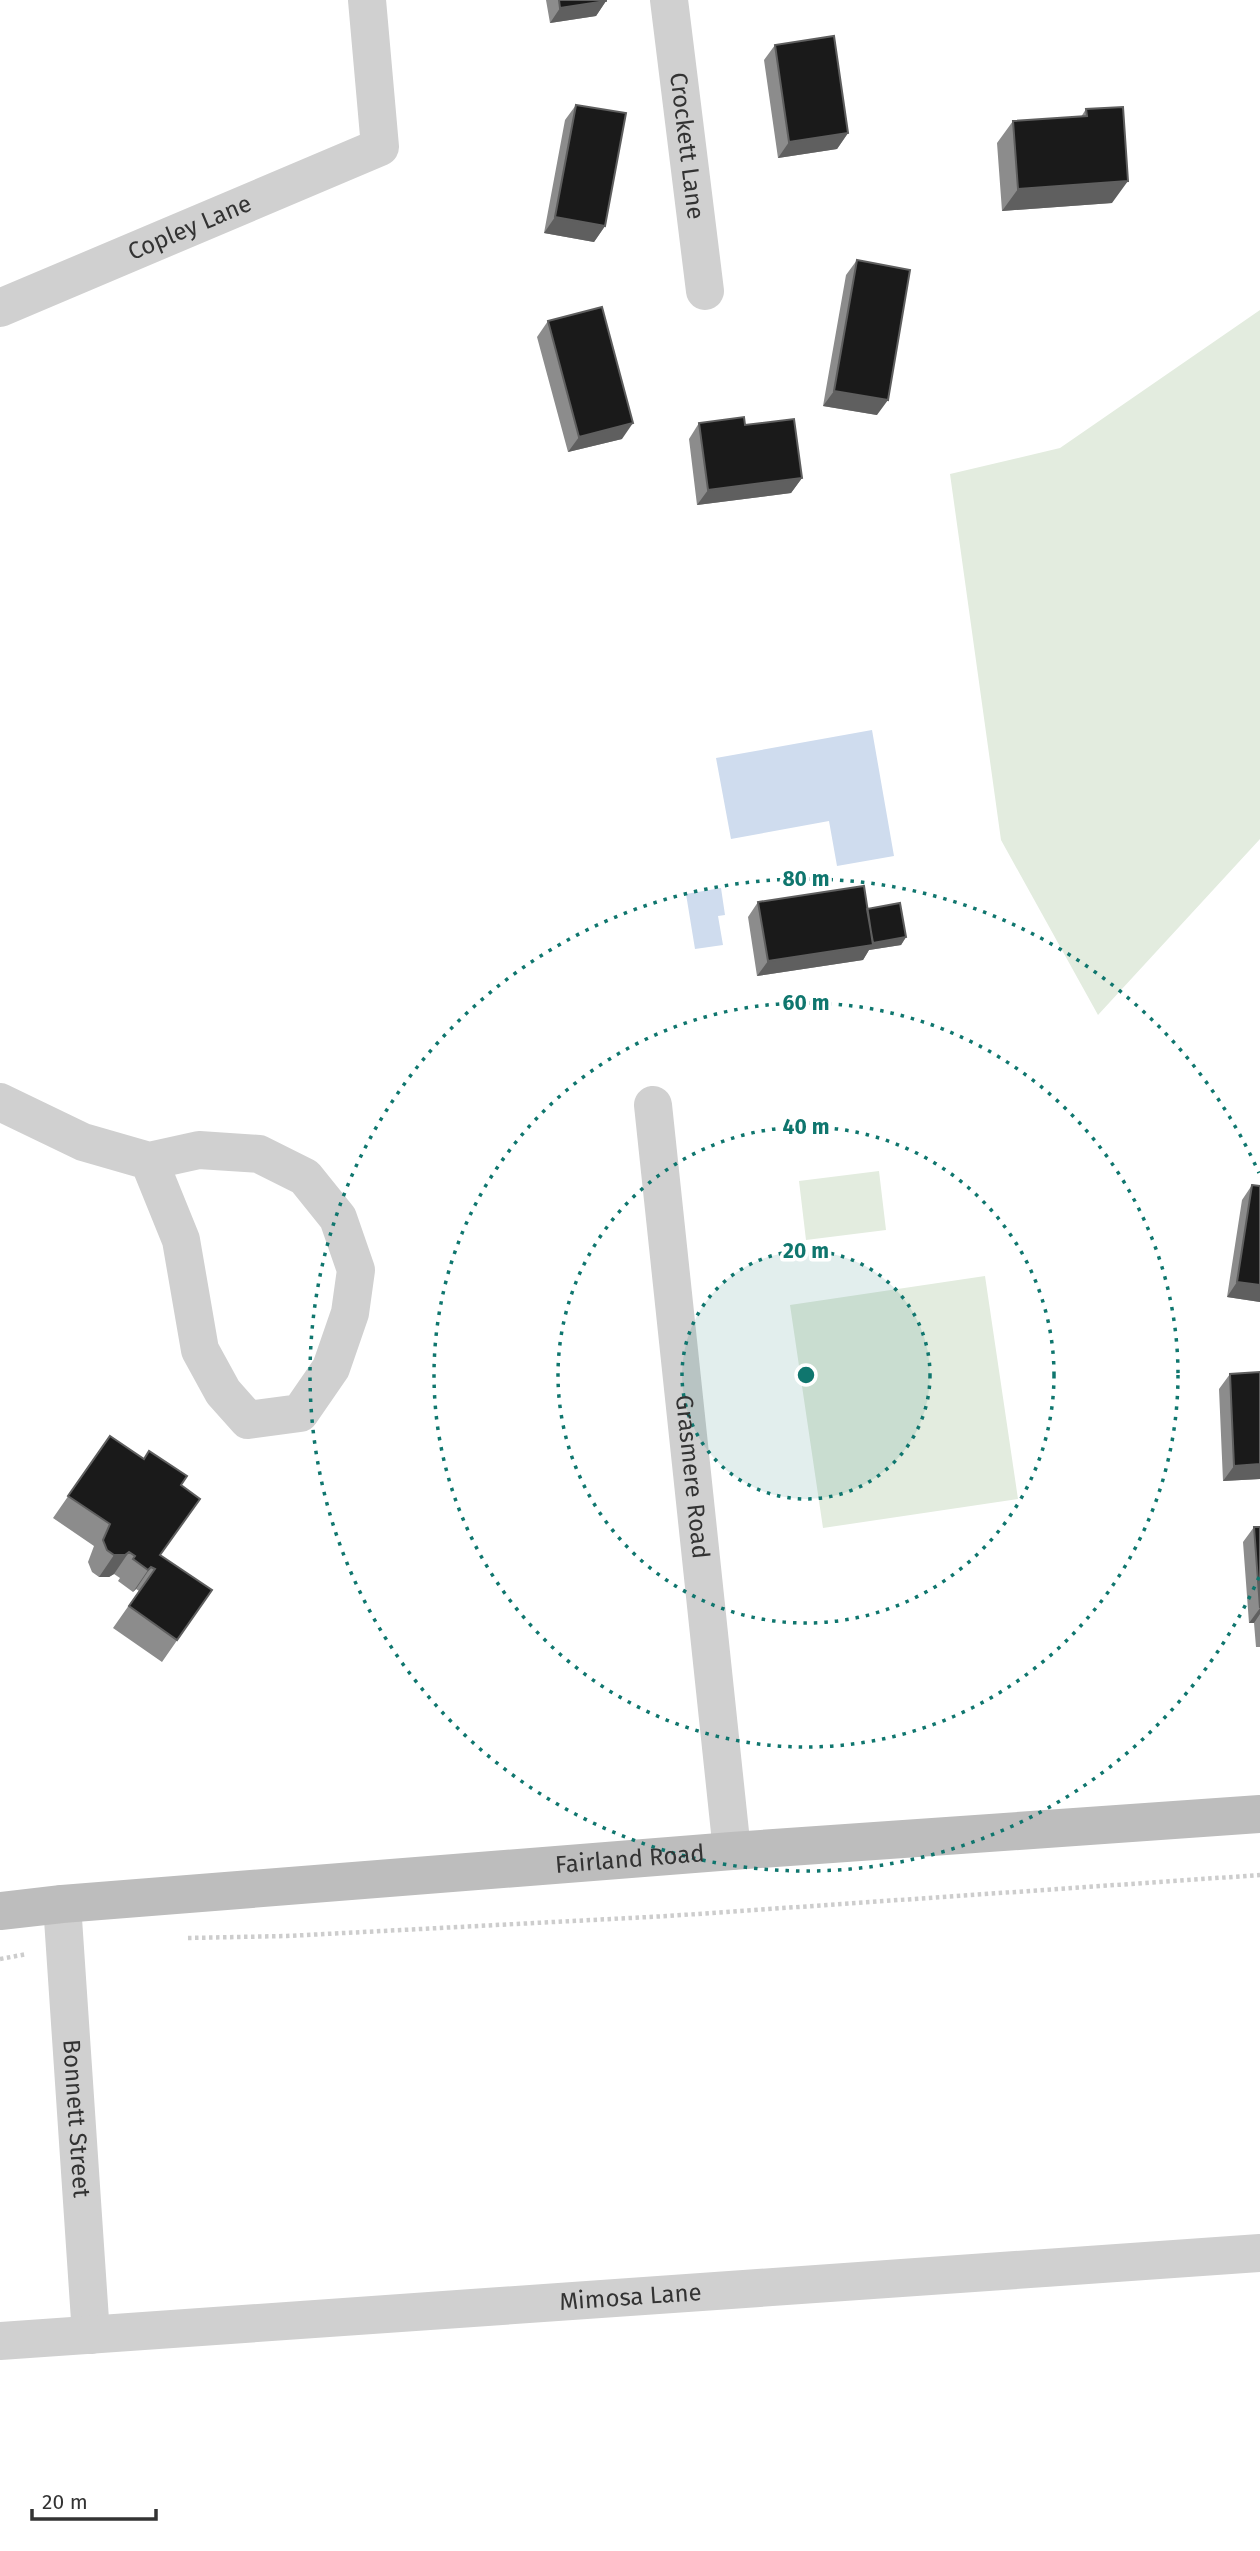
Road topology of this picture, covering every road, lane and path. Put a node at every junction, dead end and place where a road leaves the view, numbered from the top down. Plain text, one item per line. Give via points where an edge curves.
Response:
1 (367, 0) edge
2 (669, 0) edge
3 (705, 290) dead end
4 (0, 309) edge
5 (0, 1102) edge
6 (653, 1105) dead end
7 (149, 1161) junction
8 (1260, 1814) edge
9 (732, 1851) junction
10 (1260, 1875) edge
11 (62, 1904) junction
12 (0, 1911) edge
13 (182, 1938) dead end
14 (1260, 2253) edge
15 (91, 2335) junction
16 (0, 2341) edge

1 - 4 street, Copley Lane via 380,147
2 - 3 street, Crockett Lane
5 - 7 street via 83,1142
6 - 9 street, Grasmere Road
7 - 7 street via 181,1240 200,1350 223,1392 248,1420 300,1413 331,1368 351,1314 356,1270 338,1218 305,1177 259,1154 199,1150
8 - 9 main road, Fairland Road
9 - 11 main road, Fairland Road
10 - 13 path via 668,1916
11 - 12 main road, Fairland Road
11 - 15 street, Bonnett Street
14 - 15 street, Mimosa Lane
15 - 16 street, Mimosa Lane

